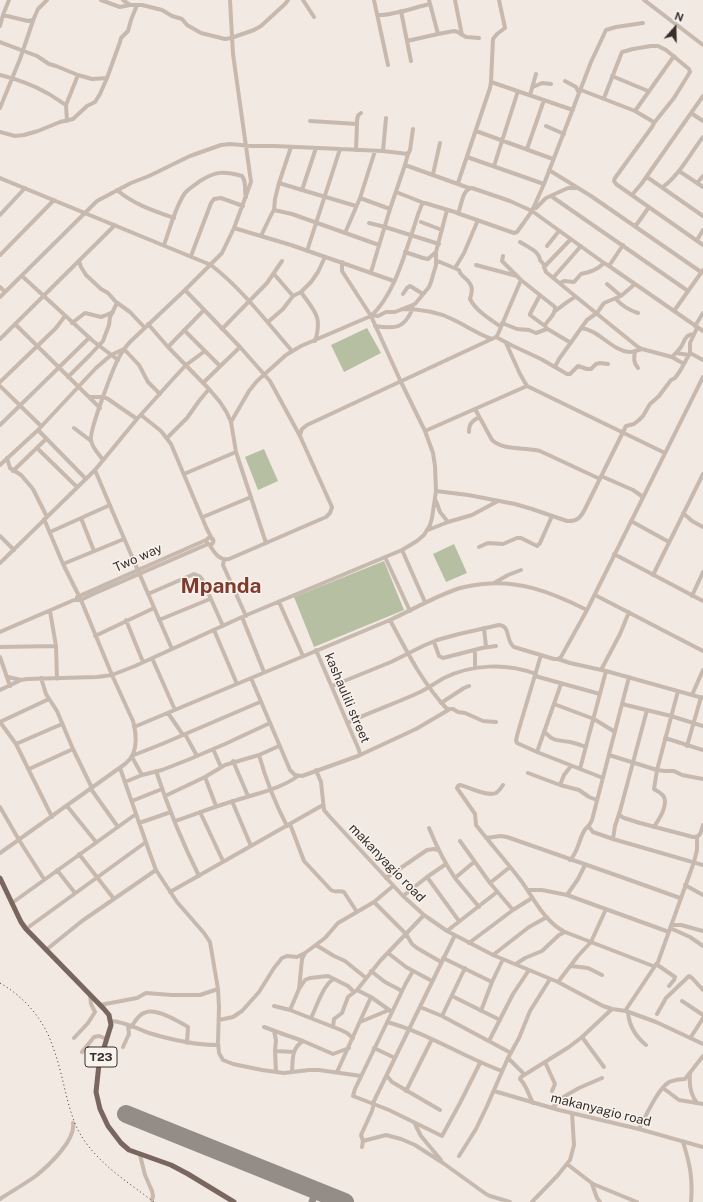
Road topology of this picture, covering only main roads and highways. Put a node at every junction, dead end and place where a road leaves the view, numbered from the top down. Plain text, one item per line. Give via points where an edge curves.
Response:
1 (0, 878) edge
2 (234, 1202) edge

1 - 2 main road, T23 via 26,929 107,1012 111,1021 96,1083 100,1109 108,1126 129,1150 171,1165

